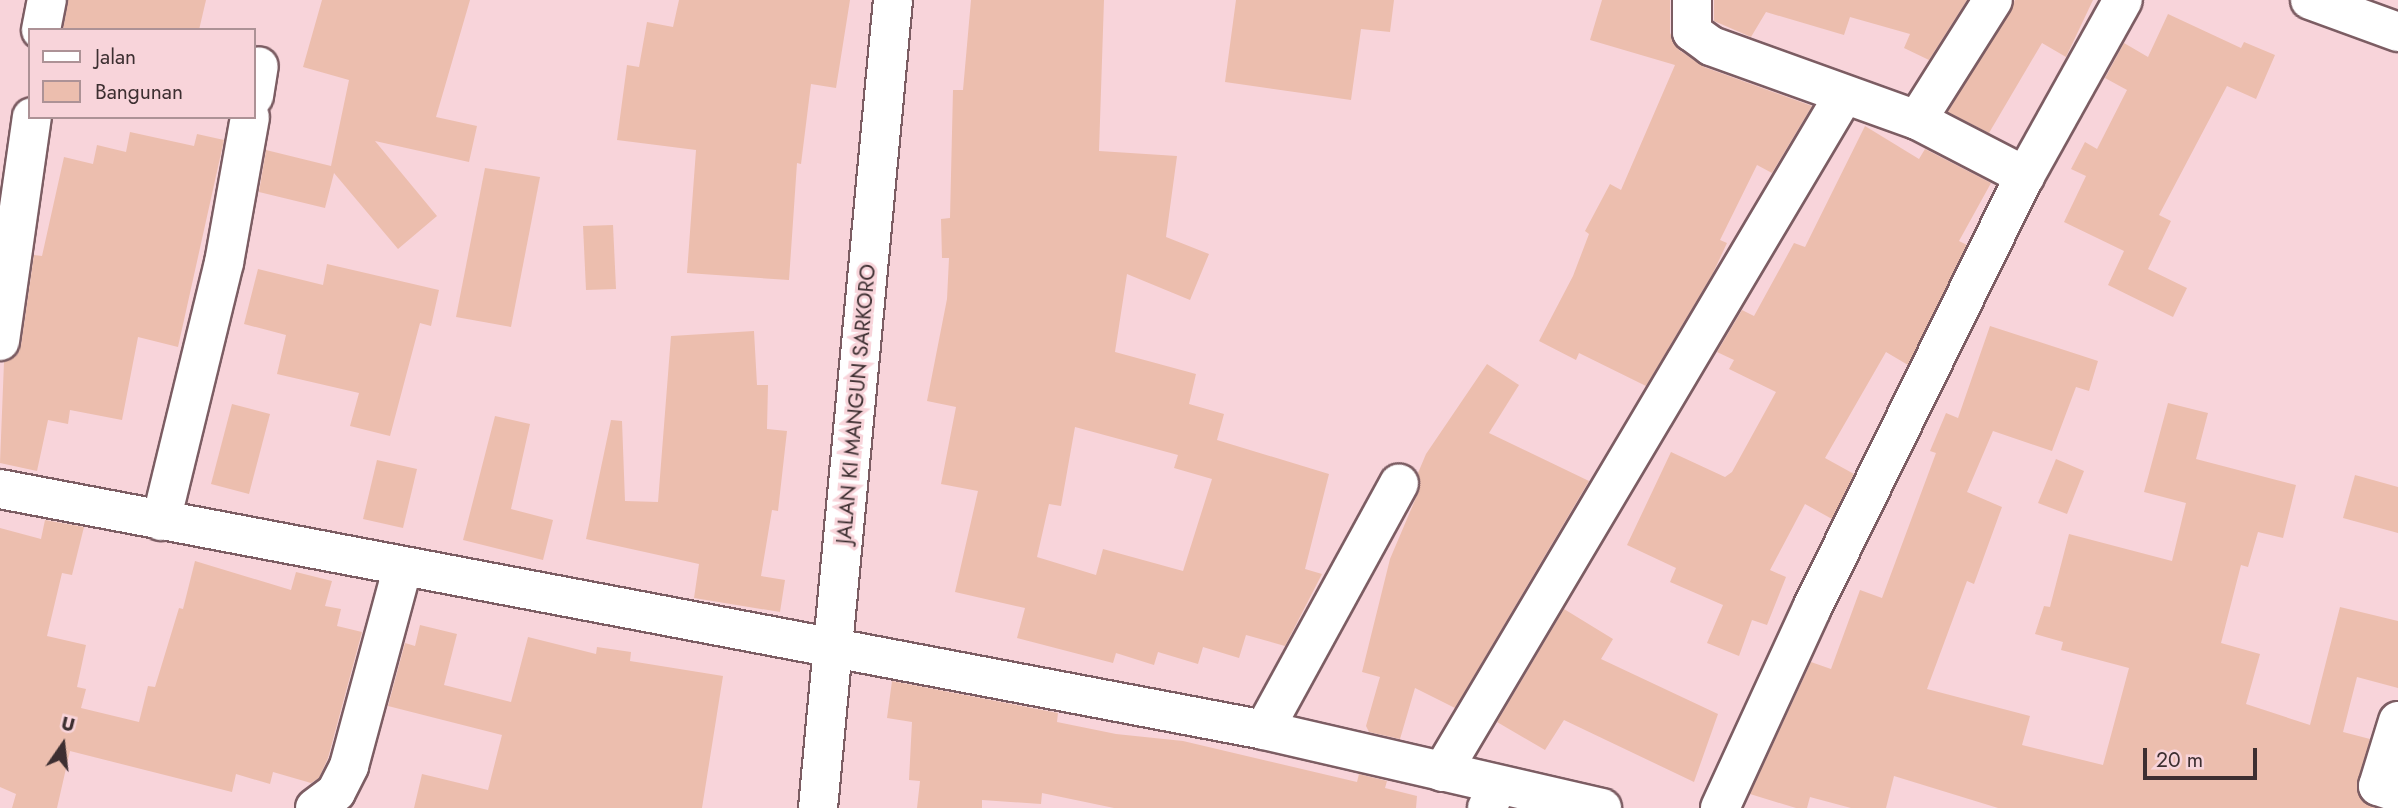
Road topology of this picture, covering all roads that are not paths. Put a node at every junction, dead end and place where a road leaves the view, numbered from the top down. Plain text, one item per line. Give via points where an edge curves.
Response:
1 (47, 0) edge
2 (893, 0) edge
3 (1692, 0) edge
4 (1993, 0) edge
5 (2123, 0) edge
6 (2310, 0) edge
7 (41, 28) edge
8 (2398, 32) edge
9 (1844, 95) junction
10 (32, 119) edge
11 (250, 119) edge
12 (1917, 120) junction
13 (2025, 176) junction
14 (0, 341) edge
15 (1399, 483) dead end
16 (0, 489) edge
17 (161, 520) junction
18 (402, 566) junction
19 (834, 647) junction
20 (2398, 721) edge
21 (1264, 730) junction
22 (1442, 772) junction
23 (2398, 793) edge
24 (1492, 797) edge
25 (315, 808) edge
26 (818, 808) edge
27 (1602, 808) edge
28 (1720, 808) edge

1 - 7 street
2 - 19 street, JALAN KI MANGUN SARKORO
3 - 9 street via 1692,32 1712,47
4 - 12 street
5 - 13 street
6 - 8 street
9 - 12 street
9 - 22 street
10 - 14 street
11 - 17 street via 224,263
12 - 13 street
13 - 28 street via 1818,595
15 - 21 street
16 - 17 street
17 - 18 street
18 - 19 street
18 - 25 street via 349,766 336,792
19 - 21 street
19 - 26 street, JALAN KI MANGUN SARKORO
20 - 23 street via 2378,786
21 - 22 street
22 - 24 street
24 - 27 street

